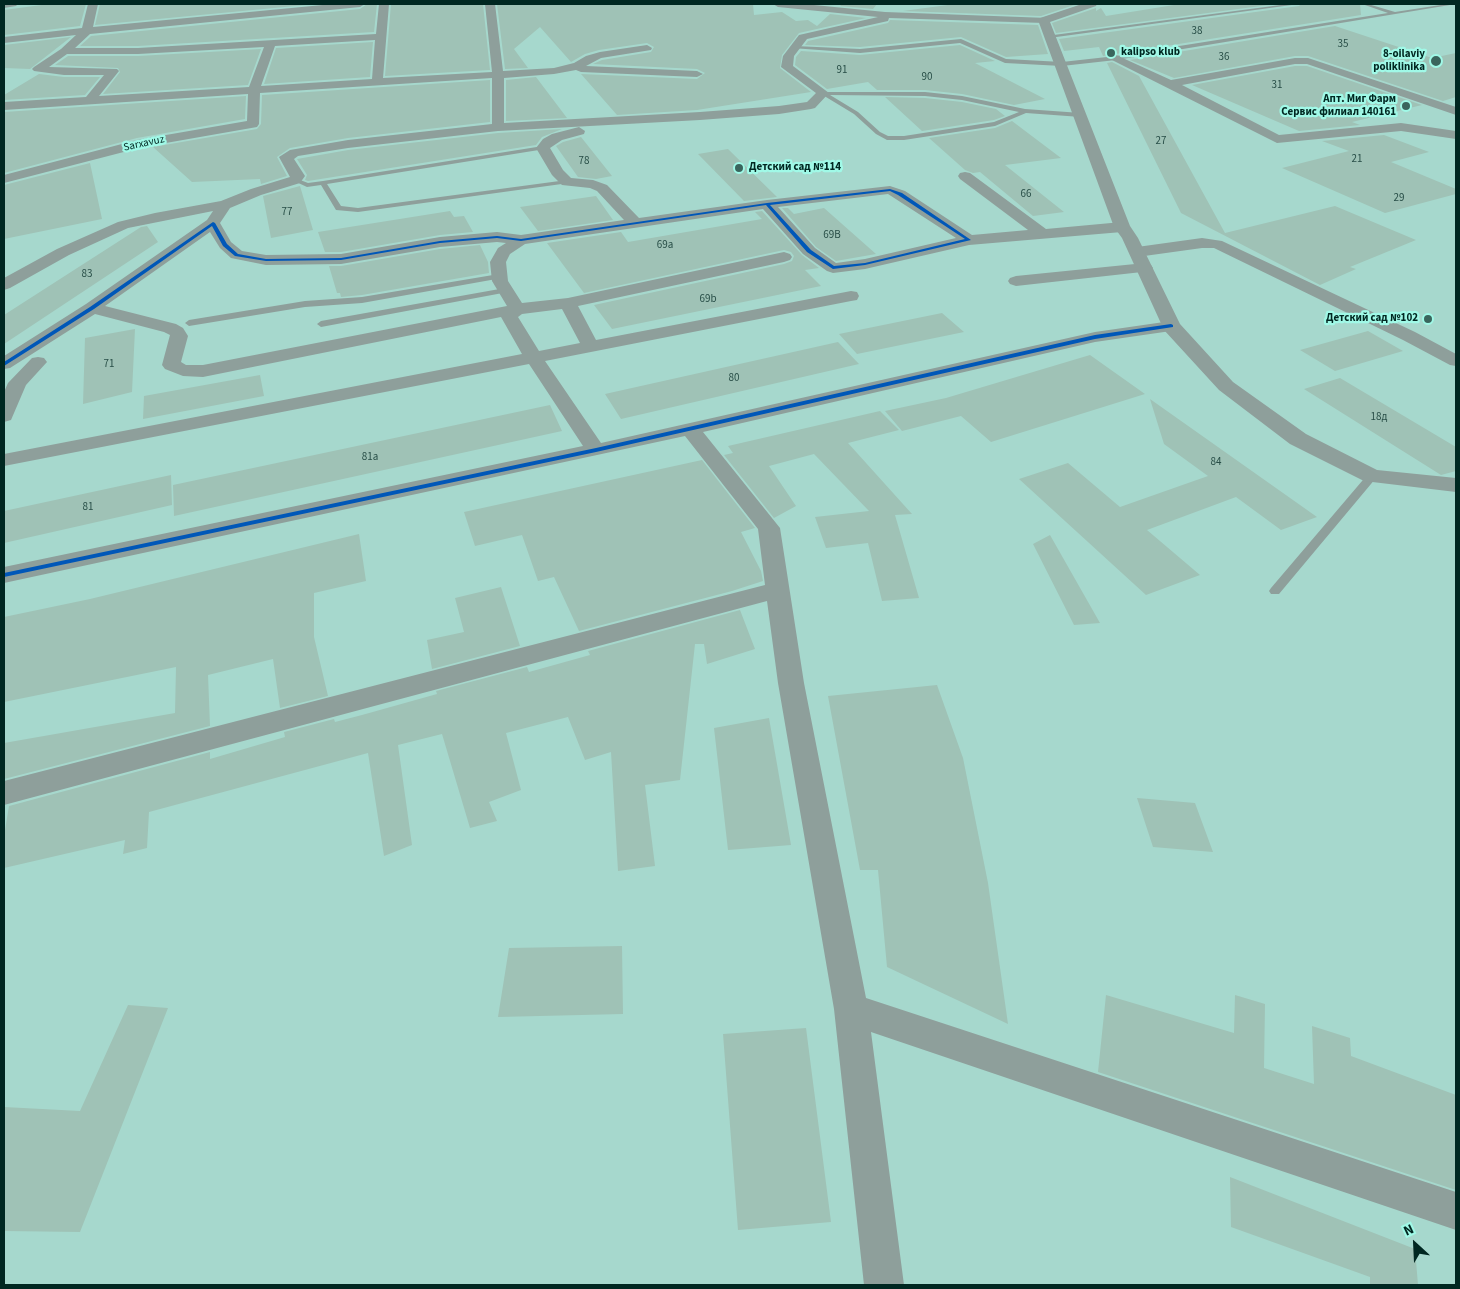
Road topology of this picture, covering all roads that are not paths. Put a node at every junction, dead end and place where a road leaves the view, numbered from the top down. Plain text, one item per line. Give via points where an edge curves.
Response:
1 (13, 4) edge
2 (93, 4) edge
3 (360, 4) edge
4 (384, 4) edge
5 (490, 4) edge
6 (778, 4) edge
7 (1092, 4) edge
8 (1297, 4) edge
9 (1364, 4) edge
10 (4, 5) edge
11 (1448, 5) edge
12 (818, 6) edge
13 (883, 9) edge
14 (1396, 14) junction
15 (1047, 28) junction
16 (86, 31) junction
17 (380, 37) junction
18 (4, 40) edge
19 (271, 43) junction
20 (647, 48) dead end
21 (796, 48) junction
22 (65, 51) junction
23 (138, 51) junction
24 (1116, 58) junction
25 (1062, 64) junction
26 (119, 66) junction
27 (568, 69) junction
28 (498, 74) junction
29 (697, 74) dead end
30 (377, 83) junction
31 (1170, 84) junction
32 (254, 90) junction
33 (823, 93) junction
34 (90, 100) junction
35 (4, 106) edge
36 (1025, 111) junction
37 (1456, 112) edge
38 (1081, 115) junction
39 (580, 123) junction
40 (498, 127) junction
41 (1456, 135) edge
42 (544, 148) junction
43 (965, 176) dead end
44 (4, 179) edge
45 (295, 180) junction
46 (567, 182) junction
47 (323, 184) junction
48 (767, 204) junction
49 (224, 205) junction
50 (213, 223) junction
51 (635, 223) junction
52 (1122, 227) junction
53 (1043, 234) junction
54 (521, 240) junction
55 (969, 240) junction
56 (784, 256) dead end
57 (1141, 260) junction
58 (1016, 281) dead end
59 (502, 283) junction
60 (4, 285) edge
61 (851, 296) dead end
62 (568, 303) junction
63 (92, 308) junction
64 (517, 309) junction
65 (189, 323) dead end
66 (321, 324) dead end
67 (1171, 326) junction
68 (590, 346) junction
69 (533, 357) junction
70 (1456, 361) edge
71 (38, 362) dead end
72 (4, 364) edge
73 (4, 416) edge
74 (691, 430) junction
75 (596, 450) junction
76 (4, 460) edge
77 (1372, 476) junction
78 (1456, 484) edge
79 (4, 575) edge
80 (779, 590) junction
81 (1275, 591) dead end
82 (4, 794) edge
83 (851, 1009) junction
84 (1456, 1211) edge
85 (884, 1285) edge

1 - 10 street
2 - 16 street
3 - 16 street
4 - 17 street
5 - 28 street
6 - 12 street
7 - 15 street
8 - 15 lane
9 - 14 lane
11 - 14 lane
12 - 13 street
13 - 15 street via 899,15
13 - 21 street via 884,19 803,37
14 - 24 lane
15 - 25 street
16 - 18 street
16 - 22 street
17 - 19 street
17 - 30 street
19 - 23 street
19 - 32 street
20 - 27 street via 600,55
21 - 25 lane via 860,51 961,41 1005,61
21 - 33 street via 789,56 787,67
22 - 23 street
22 - 26 street via 38,69 64,72
23 - 26 street
24 - 25 lane
24 - 31 street
25 - 38 street
26 - 34 street
27 - 28 street
27 - 29 street
28 - 30 street
28 - 40 street
30 - 32 street
31 - 37 street via 1308,61
31 - 41 street via 1277,139 1401,127
32 - 34 street
32 - 44 street, Sarxavuz via 253,124 142,143
33 - 36 lane via 925,94
33 - 36 lane via 856,113 887,138 996,124
33 - 39 street via 811,105 779,110
34 - 35 street
36 - 38 lane
38 - 52 street
39 - 40 street
39 - 42 street via 582,129 557,137
40 - 45 street via 289,154 286,157 298,176
42 - 46 street via 556,172
42 - 47 lane
43 - 53 street
45 - 47 lane via 307,185
45 - 49 street
46 - 47 lane via 358,210 340,208
46 - 51 street via 602,188
48 - 51 street
48 - 55 street via 890,190
48 - 55 street via 809,250 833,268 865,264
49 - 50 street
49 - 60 street via 123,225 63,252
50 - 54 street via 225,245 237,256 266,260 342,260 440,242 497,237
50 - 63 street
51 - 54 street
52 - 53 street
52 - 57 street
53 - 55 street
54 - 59 street via 504,251 498,262
56 - 62 street
57 - 58 street
57 - 67 street
57 - 70 street via 1202,243 1217,244
59 - 64 street
59 - 65 lane via 305,304
59 - 66 lane
61 - 68 street
62 - 64 street
62 - 68 street
63 - 64 street via 170,328 179,336 171,366 203,371
63 - 72 street
64 - 69 street via 509,316
67 - 74 street via 1095,337
67 - 77 street via 1226,386 1298,439
68 - 69 street
69 - 75 street
69 - 76 street
71 - 73 street via 17,383
74 - 75 street
74 - 80 street via 769,528
75 - 79 street
77 - 78 street
77 - 81 lane
80 - 82 street
80 - 83 street via 791,683
83 - 84 street
83 - 85 street

